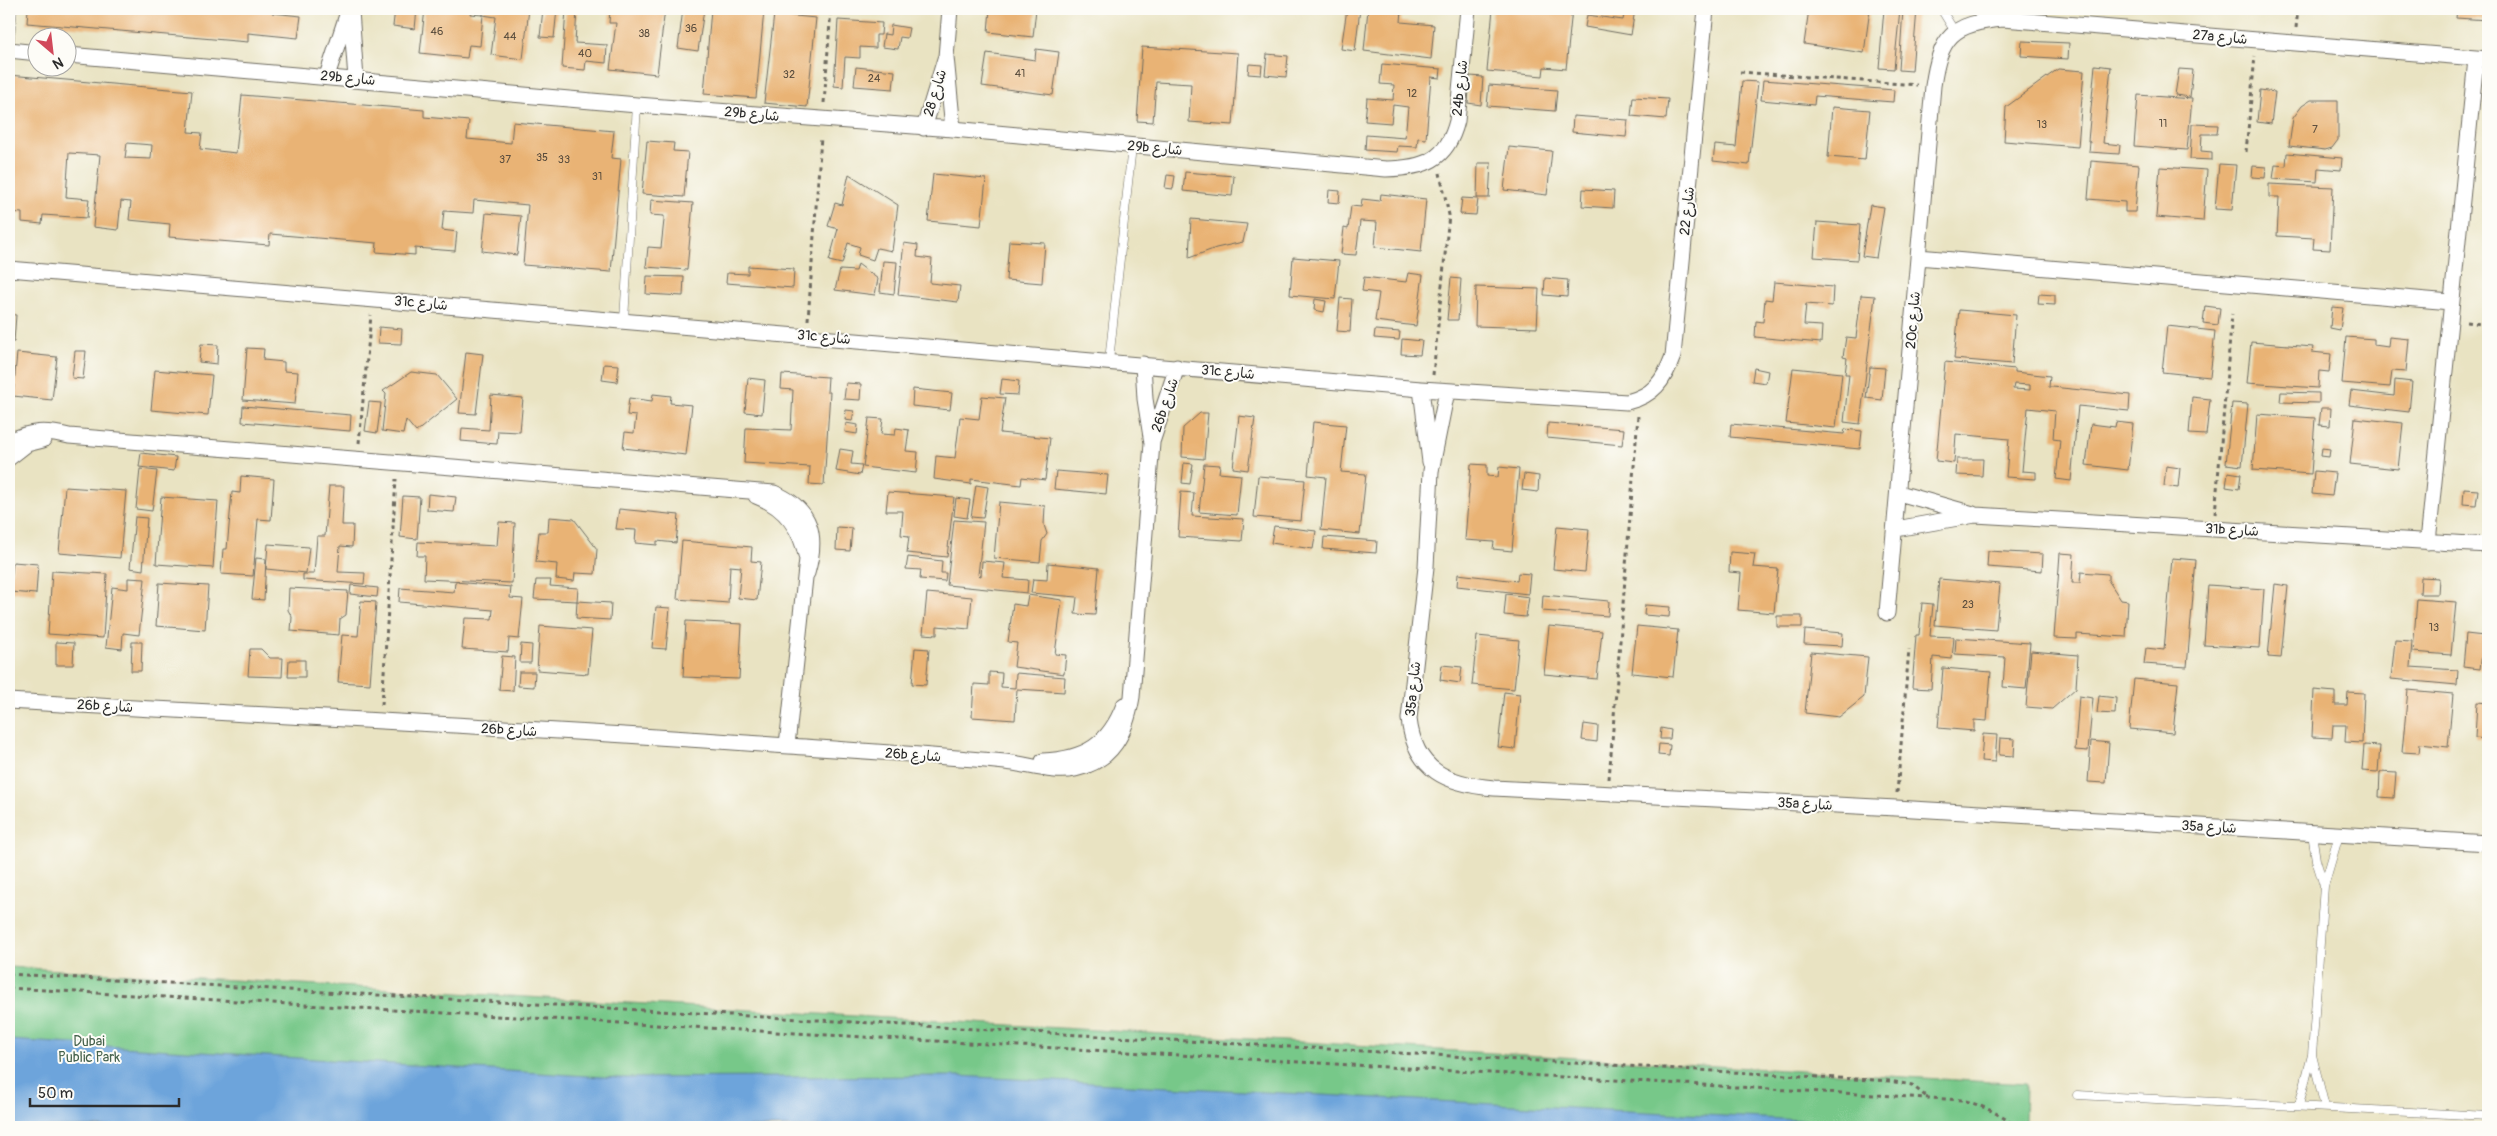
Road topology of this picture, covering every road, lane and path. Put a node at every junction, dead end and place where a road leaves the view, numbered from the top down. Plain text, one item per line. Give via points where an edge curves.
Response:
1 (13, 9) edge
2 (350, 9) edge
3 (831, 9) edge
4 (950, 9) edge
5 (1468, 9) edge
6 (1706, 9) edge
7 (1941, 9) edge
8 (1955, 32) junction
9 (2257, 40) junction
10 (9, 49) edge
11 (28, 52) edge
12 (78, 56) edge
13 (946, 57) junction
14 (2482, 59) edge
15 (1740, 72) dead end
16 (327, 76) junction
17 (356, 79) junction
18 (1933, 86) junction
19 (637, 105) junction
20 (823, 120) junction
21 (924, 128) junction
22 (953, 129) junction
23 (1132, 146) junction
24 (2246, 152) dead end
25 (1435, 160) junction
26 (1918, 257) junction
27 (9, 269) edge
28 (372, 300) junction
29 (2451, 302) junction
30 (2232, 314) dead end
31 (624, 320) junction
32 (806, 336) junction
33 (1109, 361) junction
34 (1143, 364) junction
35 (1178, 367) junction
36 (1426, 390) junction
37 (1447, 391) junction
38 (1639, 399) junction
39 (69, 436) junction
40 (9, 441) edge
41 (1152, 443) junction
42 (9, 458) edge
43 (358, 460) junction
44 (397, 463) junction
45 (1431, 471) junction
46 (1899, 493) junction
47 (1975, 515) junction
48 (1896, 529) junction
49 (2214, 529) junction
50 (2428, 542) junction
51 (2488, 545) edge
52 (1887, 613) dead end
53 (1909, 649) dead end
54 (9, 700) edge
55 (381, 722) junction
56 (787, 746) junction
57 (1608, 794) junction
58 (1896, 808) junction
59 (2312, 833) junction
60 (2339, 835) junction
61 (2488, 844) edge
62 (2324, 886) junction
63 (9, 974) edge
64 (9, 988) edge
65 (2312, 1055) junction
66 (2077, 1095) dead end
67 (1929, 1099) junction
68 (2299, 1105) junction
69 (2325, 1107) junction
70 (2488, 1116) edge
71 (2016, 1127) edge

1 - 10 lane
2 - 16 street
2 - 17 street
3 - 20 path
4 - 13 street, شارع 28
5 - 25 street, 24b شارع via 1457,122 1453,138
6 - 38 street, شارع 22 via 1672,356 1665,377 1654,391
7 - 8 lane
8 - 9 street, 27a شارع via 1968,24 2003,19
8 - 18 street, 20c شارع via 1943,45
9 - 14 street, 27a شارع
9 - 24 path
10 - 11 street
12 - 16 street, 29b شارع
13 - 21 street, شارع 28
13 - 22 street, شارع 28
14 - 29 street
15 - 18 path
16 - 17 street, 29b شارع
17 - 19 street, 29b شارع
18 - 26 street, 20c شارع
19 - 20 street, 29b شارع
19 - 31 lane
20 - 21 street, 29b شارع
20 - 32 path
21 - 22 street, 29b شارع
22 - 23 street, 29b شارع
23 - 25 street, 29b شارع via 1386,170
23 - 33 lane
25 - 36 path via 1449,214
26 - 29 street
26 - 46 street, 20c شارع
27 - 28 street, 31c شارع
28 - 31 street, 31c شارع
28 - 43 path
29 - 50 street
30 - 49 path
31 - 32 street, 31c شارع
32 - 33 street, 31c شارع
33 - 34 street, 31c شارع
34 - 35 street, 31c شارع
34 - 41 street, 26b شارع
35 - 36 street, 31c شارع
35 - 41 street, 26b شارع
36 - 37 street, 31c شارع
36 - 45 street, 35a شارع
37 - 38 street, 31c شارع via 1618,403
37 - 45 street, 35a شارع
38 - 57 path
39 - 40 street via 36,431
39 - 42 street via 27,444
39 - 43 street
41 - 56 street, 26b شارع via 1129,713 1124,733 1112,750 1092,764 1072,770 1009,762
43 - 44 street
44 - 55 path
44 - 56 street via 760,491 780,496 797,507 806,518 813,543
45 - 57 street, 35a شارع via 1426,567 1409,719 1417,751 1441,776 1467,786
46 - 47 street, 31b شارع
46 - 48 street, 20c شارع
47 - 48 street, 31b شارع
47 - 49 street, 31b شارع
48 - 52 street, 20c شارع
49 - 50 street, 31b شارع
50 - 51 street, 31b شارع
53 - 58 path
54 - 55 street, 26b شارع
55 - 56 street, 26b شارع
57 - 58 street, 35a شارع
58 - 59 street, 35a شارع
59 - 60 street, 35a شارع
59 - 62 lane
60 - 61 street, 35a شارع
60 - 62 lane
62 - 65 lane
63 - 67 path via 1890,1081 1912,1085
64 - 67 path
65 - 68 lane
65 - 69 lane
66 - 68 lane
67 - 71 path via 1963,1100 1984,1106
68 - 69 lane
69 - 70 lane

